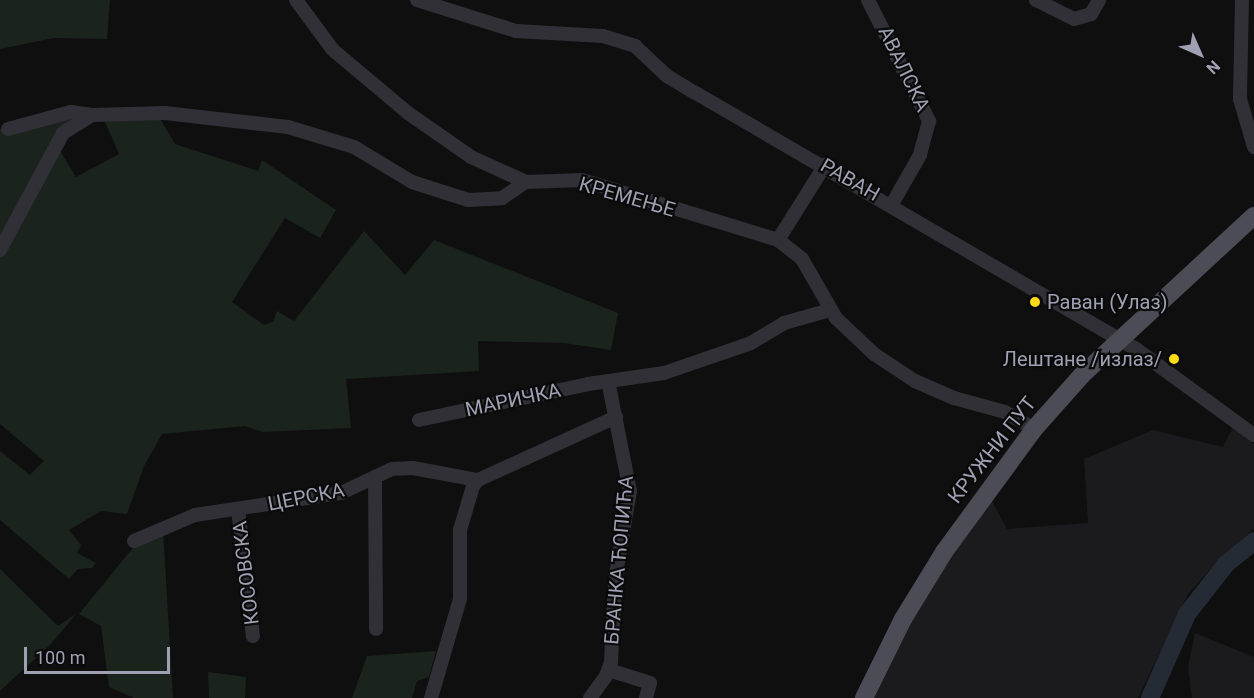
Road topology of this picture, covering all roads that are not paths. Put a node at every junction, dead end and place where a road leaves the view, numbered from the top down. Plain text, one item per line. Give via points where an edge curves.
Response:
1 (296, 0) edge
2 (417, 0) edge
3 (868, 0) edge
4 (1036, 0) edge
5 (1099, 0) edge
6 (1242, 0) edge
7 (92, 116) junction
8 (8, 129) dead end
9 (1254, 147) edge
10 (825, 165) junction
11 (526, 182) junction
12 (892, 204) junction
13 (1254, 216) edge
14 (778, 240) junction
15 (0, 250) edge
16 (830, 310) junction
17 (1121, 340) junction
18 (608, 381) junction
19 (616, 417) junction
20 (419, 420) dead end
21 (1034, 429) junction
22 (1254, 435) edge
23 (375, 477) junction
24 (478, 480) junction
25 (238, 509) junction
26 (134, 541) dead end
27 (376, 629) dead end
28 (253, 636) dead end
29 (609, 670) junction
30 (431, 698) edge
31 (590, 698) edge
32 (646, 698) edge
33 (864, 698) edge

1 - 11 street via 333,51 408,113 471,157
2 - 10 street, РАВАН via 516,31 603,36 635,46 667,76
3 - 12 street, АВАЛСКА via 929,121 920,155
4 - 5 street via 1074,20 1091,14
6 - 9 street via 1240,99
7 - 8 street via 71,112
7 - 11 street via 165,113 288,127 354,147 412,182 468,200 502,198
7 - 15 street via 63,133
10 - 12 street, РАВАН
10 - 14 street
11 - 14 street, КРЕМЕЊЕ via 582,180
12 - 17 street, РАВАН
13 - 17 main road, КРУЖНИ ПУТ
14 - 16 street, КРЕМЕЊЕ via 802,259
16 - 18 street, МАРИЧКА via 784,322 716,357 664,373
16 - 21 street, КРЕМЕЊЕ via 865,348 907,376 954,398 1005,412
17 - 21 main road, КРУЖНИ ПУТ
17 - 22 street, РАВАН
18 - 19 street, БРАНКА ЋОПИЋА
18 - 20 street, МАРИЧКА
19 - 24 street
19 - 29 street, БРАНКА ЋОПИЋА via 630,491 615,580
21 - 33 main road, КРУЖНИ ПУТ via 944,552 903,619
23 - 24 street, ЦЕРСКА via 382,471 413,468
23 - 25 street, ЦЕРСКА via 341,493
23 - 27 street
24 - 30 street via 463,510 458,551 460,599
25 - 26 street, ЦЕРСКА via 195,515
25 - 28 street, КОСОВСКА
29 - 31 street, БРАНКА ЋОПИЋА
29 - 32 street via 650,683

